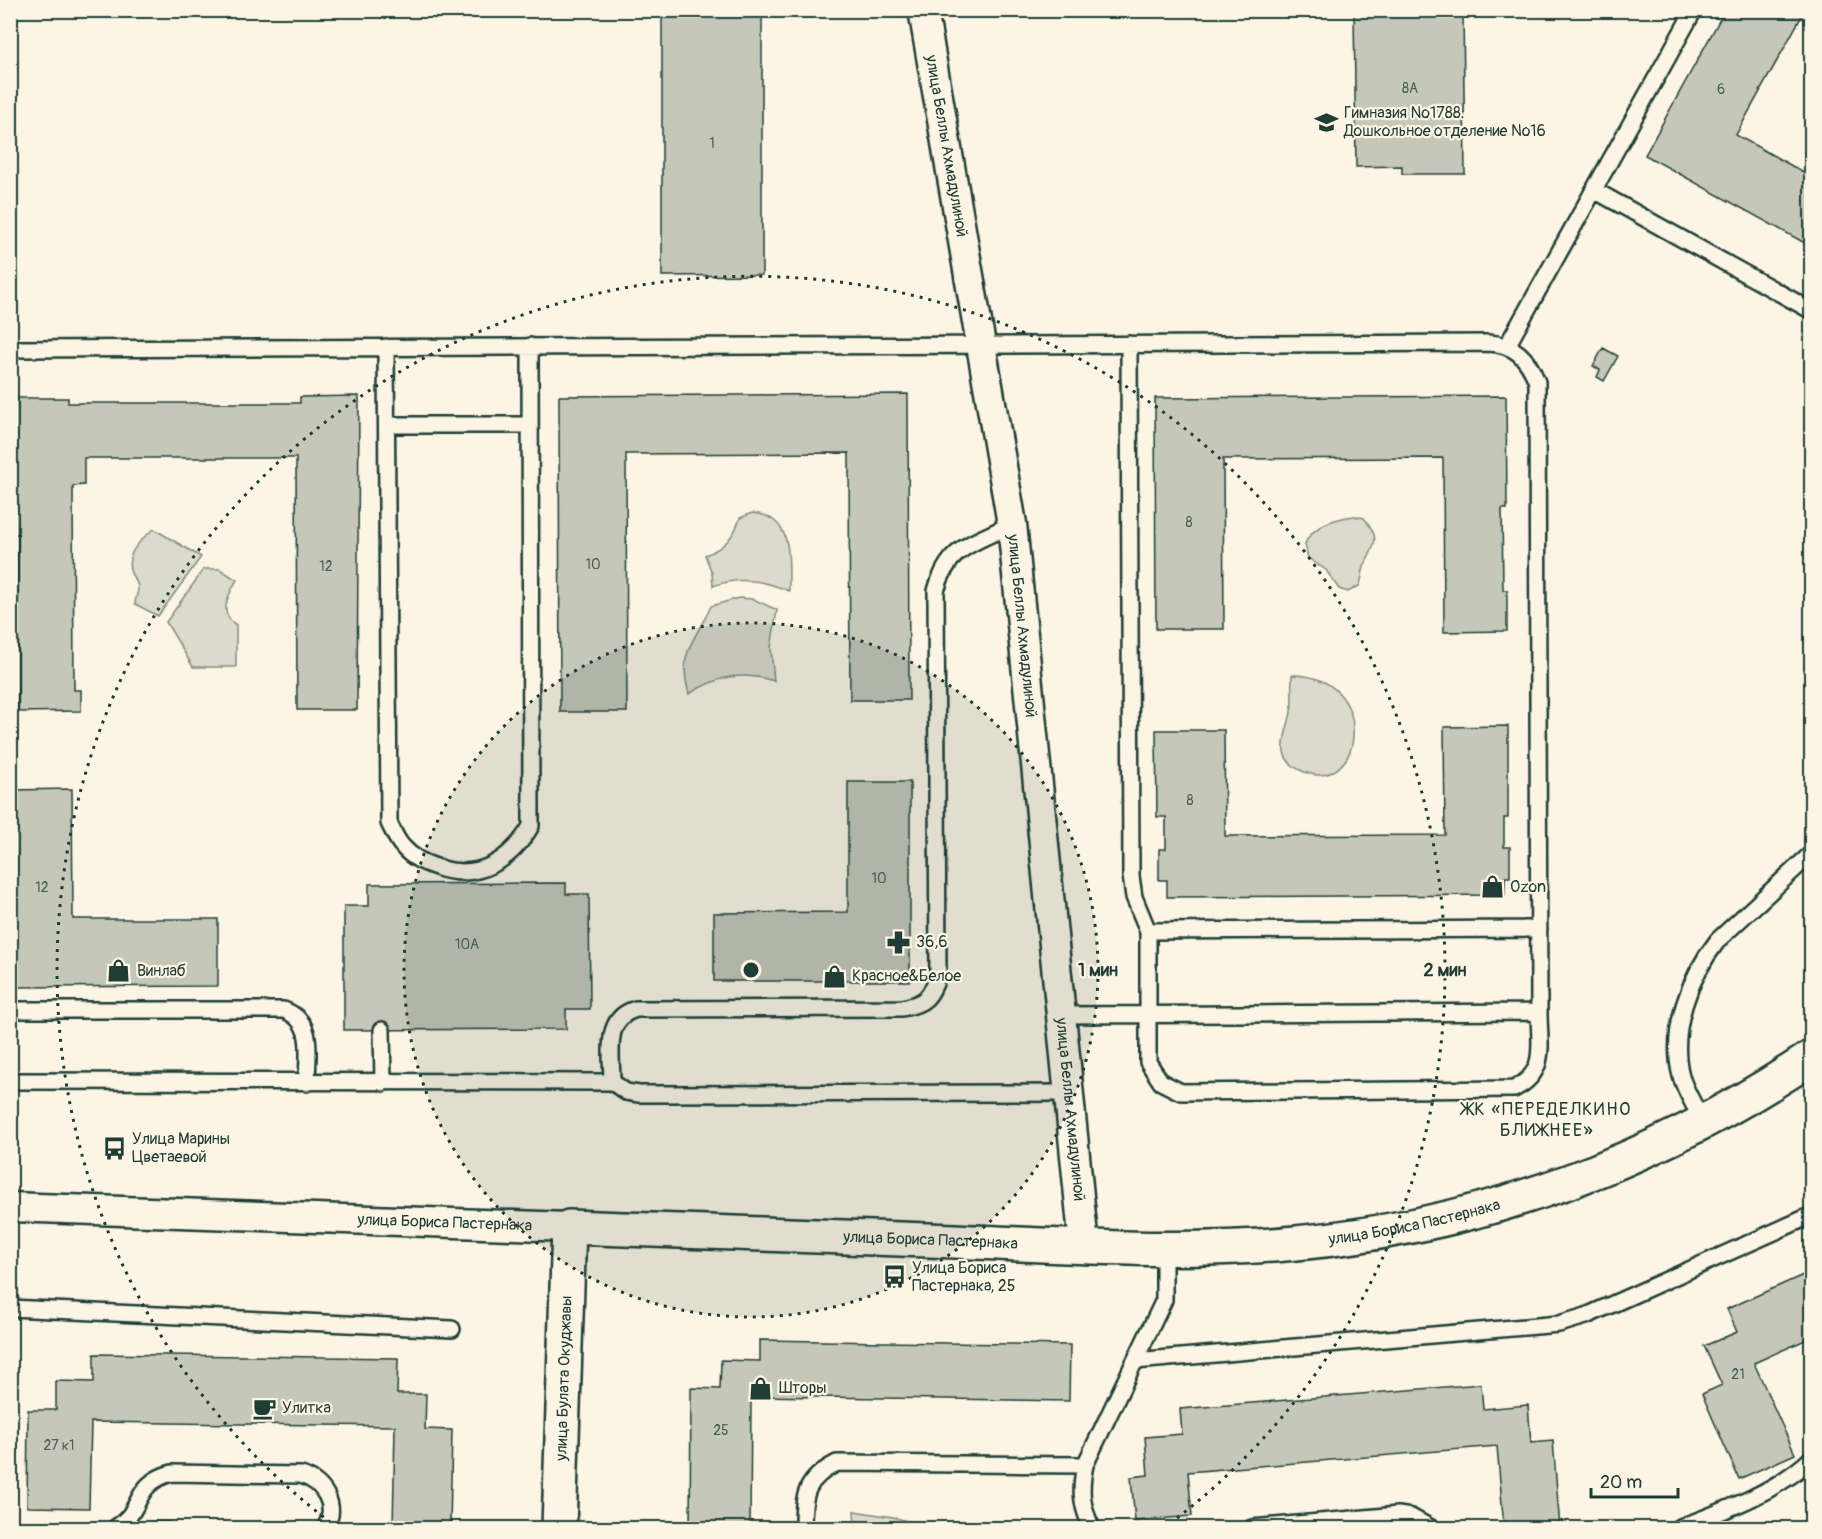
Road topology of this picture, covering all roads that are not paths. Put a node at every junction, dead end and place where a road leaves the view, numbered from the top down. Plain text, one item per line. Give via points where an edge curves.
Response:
1 (923, 10) edge
2 (1694, 10) edge
3 (1594, 190) junction
4 (1812, 311) edge
5 (981, 344) junction
6 (1129, 344) junction
7 (530, 346) junction
8 (1507, 346) junction
9 (386, 347) junction
10 (10, 349) edge
11 (530, 424) junction
12 (387, 425) junction
13 (1012, 524) junction
14 (1812, 853) edge
15 (1539, 929) junction
16 (1148, 931) junction
17 (10, 1010) edge
18 (1539, 1012) junction
19 (1148, 1014) junction
20 (1062, 1015) junction
21 (382, 1030) dead end
22 (1812, 1057) edge
23 (10, 1081) edge
24 (612, 1082) junction
25 (307, 1083) junction
26 (383, 1083) junction
27 (1070, 1093) junction
28 (1703, 1122) junction
29 (10, 1207) edge
30 (1812, 1215) edge
31 (569, 1227) junction
32 (1084, 1246) junction
33 (1164, 1248) junction
34 (10, 1308) edge
35 (452, 1329) dead end
36 (1135, 1361) junction
37 (1812, 1458) edge
38 (1084, 1464) junction
39 (115, 1528) edge
40 (325, 1528) edge
41 (559, 1528) edge
42 (803, 1528) edge
43 (1092, 1528) edge
44 (1252, 1528) edge
45 (1431, 1528) edge
46 (1678, 1528) edge

1 - 5 street, улица Беллы Ахмадулиной
2 - 3 lane
3 - 4 lane
3 - 8 lane
5 - 6 lane
5 - 7 lane
5 - 13 street, улица Беллы Ахмадулиной
6 - 8 lane
6 - 16 lane via 1131,876 1136,904
7 - 9 lane
7 - 11 lane
8 - 15 lane via 1530,365 1536,382
9 - 10 lane
9 - 12 lane
11 - 12 lane
11 - 12 lane via 531,826 505,860 479,871 455,873 418,861 402,846 389,823
13 - 20 street, улица Беллы Ахмадулиной
13 - 24 lane via 953,554 942,569 936,591 938,975 932,996 920,1005 902,1008 636,1009 625,1012 615,1022
14 - 28 lane via 1718,940 1696,976 1683,1011 1677,1048 1681,1077
15 - 16 lane
15 - 18 lane
16 - 19 lane
17 - 25 lane via 284,1010 303,1022
18 - 19 lane
18 - 19 lane via 1539,1064 1526,1083 1514,1089 1321,1092 1182,1092 1171,1088 1161,1082 1148,1062
19 - 20 lane
20 - 27 street, улица Беллы Ахмадулиной
21 - 26 lane
22 - 28 street, улица Бориса Пастернака
23 - 25 lane
24 - 26 lane
24 - 27 lane via 626,1092 639,1094
25 - 26 lane
27 - 32 street, улица Беллы Ахмадулиной
28 - 33 street, улица Бориса Пастернака via 1606,1168 1454,1217 1316,1241
29 - 31 street, улица Бориса Пастернака
30 - 36 lane via 1587,1316 1559,1324
31 - 32 street, улица Бориса Пастернака
31 - 41 street, улица Булата Окуджавы
32 - 33 street, улица Бориса Пастернака
33 - 36 lane via 1164,1300
34 - 35 lane
36 - 38 lane
37 - 46 lane via 1770,1487
38 - 42 lane via 837,1463 824,1470 807,1489
38 - 43 lane via 1080,1488 1084,1513
39 - 40 lane via 129,1518 148,1483 172,1473 301,1475 312,1479 329,1498 329,1522
44 - 45 lane via 1398,1515

